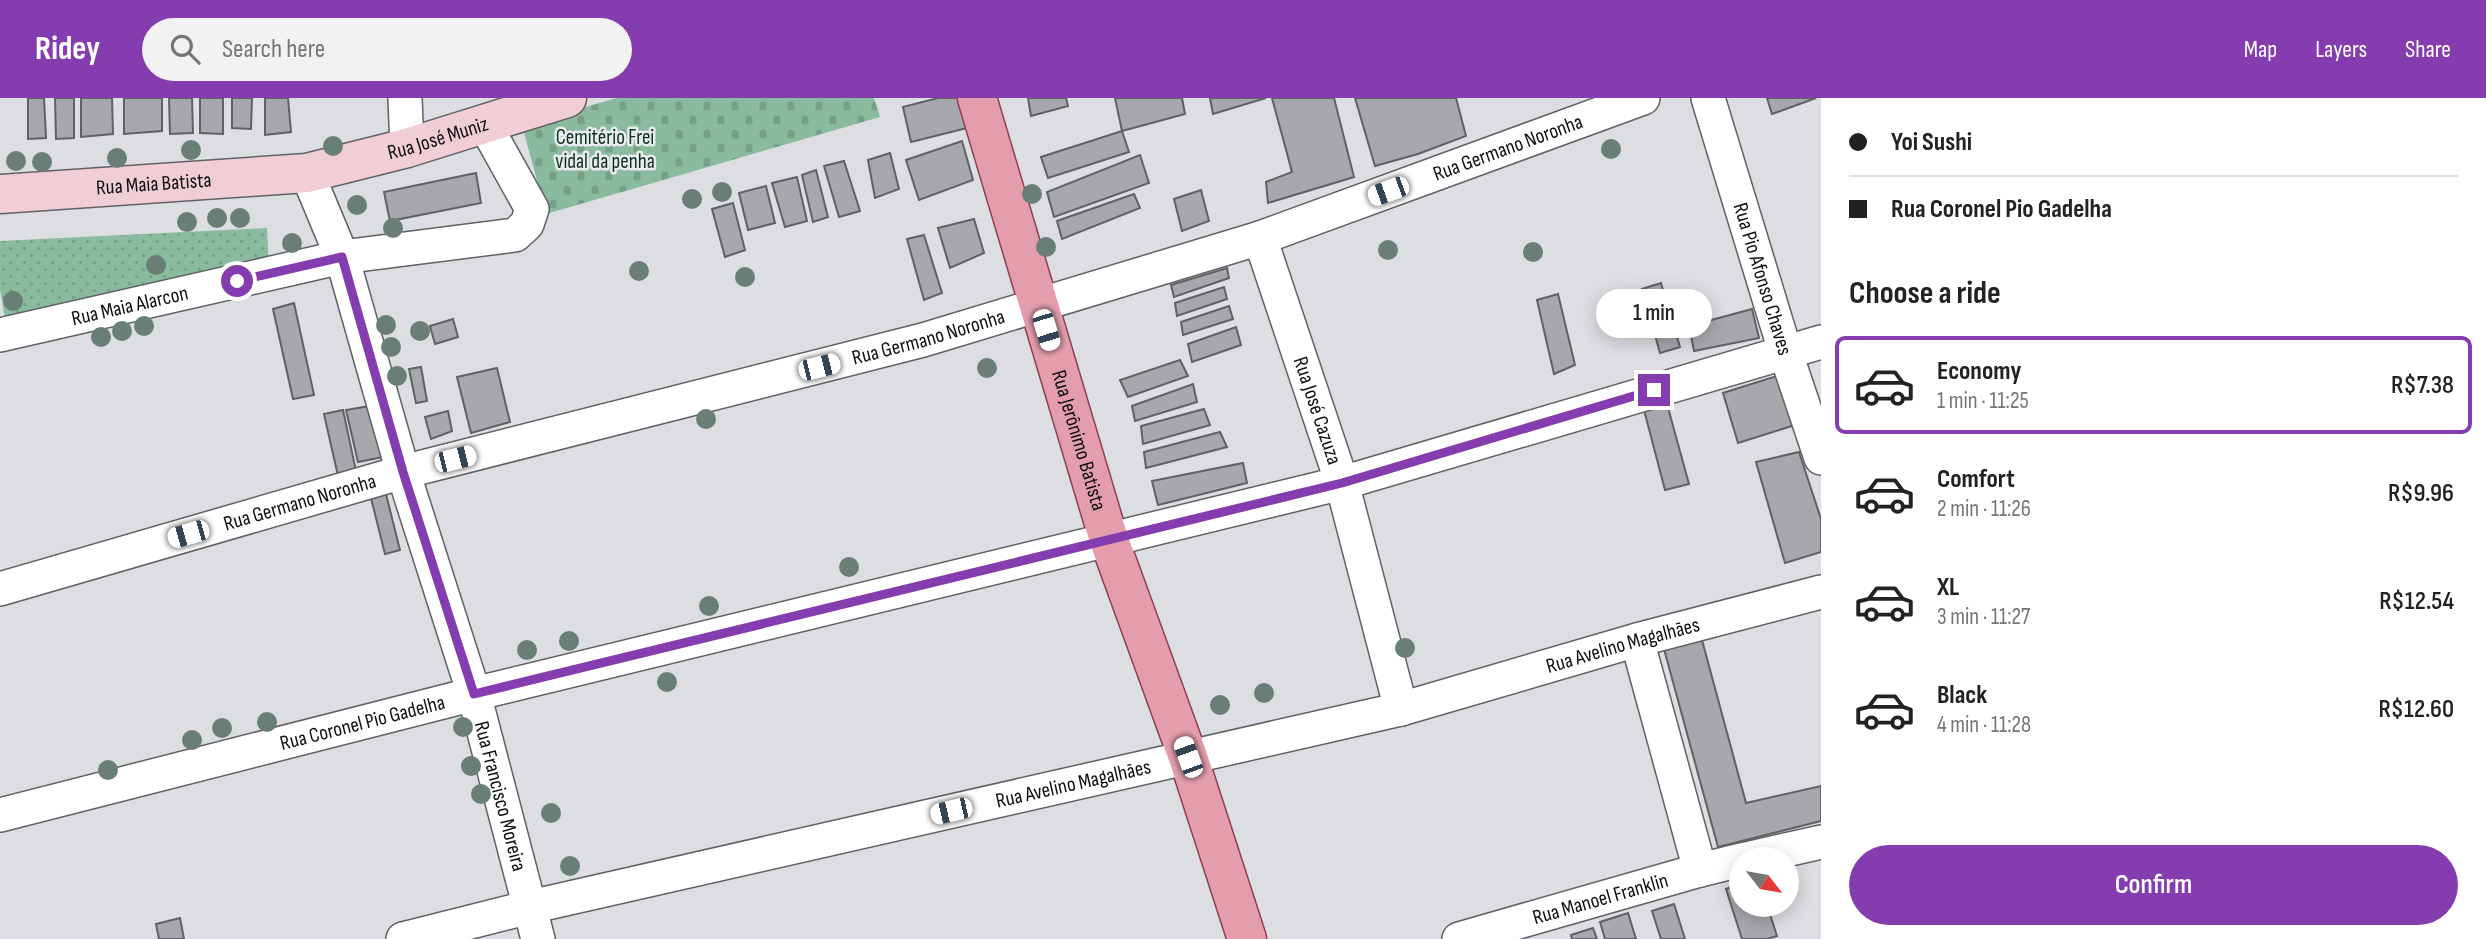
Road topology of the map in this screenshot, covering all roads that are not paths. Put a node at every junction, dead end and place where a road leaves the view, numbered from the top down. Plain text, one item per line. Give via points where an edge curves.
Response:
1 (405, 98) edge
2 (568, 98) edge
3 (977, 98) edge
4 (1643, 98) edge
5 (1708, 98) edge
6 (484, 123) junction
7 (407, 148) junction
8 (307, 173) junction
9 (0, 194) edge
10 (1260, 238) junction
11 (342, 257) junction
12 (1038, 304) junction
13 (0, 335) edge
14 (1821, 342) edge
15 (1785, 351) junction
16 (1821, 458) edge
17 (403, 472) junction
18 (1342, 483) junction
19 (1109, 540) junction
20 (0, 589) edge
21 (1821, 592) edge
22 (1637, 640) junction
23 (474, 694) junction
24 (1401, 709) junction
25 (1188, 757) junction
26 (0, 815) edge
27 (1821, 842) edge
28 (1799, 847) edge
29 (1729, 863) edge
30 (1700, 870) junction
31 (530, 907) junction
32 (402, 939) edge
33 (538, 939) edge
34 (1247, 939) edge
35 (1459, 939) edge

1 - 7 street
2 - 6 main road, Rua José Muniz
3 - 12 main road, Rua Jerônimo Batista
4 - 10 street, Rua Germano Noronha
5 - 15 street, Rua Pio Afonso Chaves
6 - 7 main road, Rua José Muniz
6 - 11 street, Rua Maia Alarcon via 532,209 527,224 516,235
7 - 8 main road, Rua José Muniz
8 - 9 main road, Rua Maia Batista
8 - 11 street, Rua Francisco Moreira
10 - 12 street, Rua Germano Noronha
10 - 18 street, Rua José Cazuza
11 - 13 street, Rua Maia Alarcon
11 - 17 street, Rua Francisco Moreira
12 - 17 street, Rua Germano Noronha via 923,340
12 - 19 main road, Rua Jerônimo Batista
14 - 15 street, Rua Coronel Pio Gadelha
15 - 16 street, Rua Pio Afonso Chaves
15 - 18 street, Rua Coronel Pio Gadelha
17 - 20 street, Rua Germano Noronha
17 - 23 street, Rua Francisco Moreira
18 - 19 street, Rua Coronel Pio Gadelha
18 - 24 street, Rua José Cazuza
19 - 23 street, Rua Coronel Pio Gadelha
19 - 25 main road, Rua Jerônimo Batista
21 - 22 street, Rua Avelino Magalhães
22 - 24 street, Rua Avelino Magalhães
22 - 30 street
23 - 26 street, Rua Coronel Pio Gadelha
23 - 31 street, Rua Francisco Moreira
24 - 25 street, Rua Avelino Magalhães
25 - 31 street, Rua Avelino Magalhães
25 - 34 main road, Rua Jerônimo Batista
27 - 28 street, Rua Manoel Franklin
29 - 30 street, Rua Manoel Franklin
30 - 35 street, Rua Manoel Franklin
31 - 32 street, Rua Avelino Magalhães
31 - 33 street, Rua Francisco Moreira

